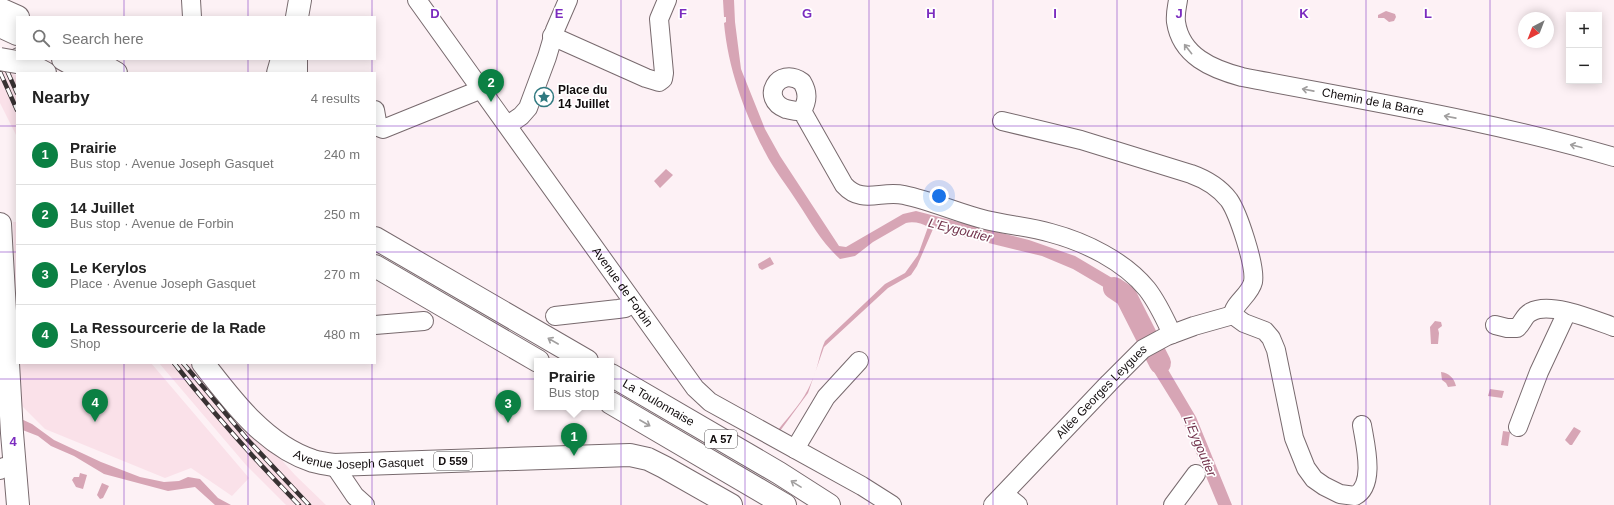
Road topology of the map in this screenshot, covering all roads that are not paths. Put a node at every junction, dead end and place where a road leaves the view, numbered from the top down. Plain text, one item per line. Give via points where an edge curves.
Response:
1 (191, 0) edge
2 (286, 0) edge
3 (300, 0) edge
4 (417, 0) edge
5 (568, 0) edge
6 (668, 0) edge
7 (1178, 0) edge
8 (0, 9) edge
9 (16, 16) edge
10 (192, 16) edge
11 (285, 16) edge
12 (297, 16) edge
13 (0, 26) edge
14 (16, 34) edge
15 (552, 36) junction
16 (0, 50) edge
17 (16, 58) edge
18 (0, 59) edge
19 (65, 60) edge
20 (94, 60) edge
21 (282, 60) edge
22 (296, 60) edge
23 (27, 63) edge
24 (86, 72) edge
25 (114, 72) edge
26 (278, 72) edge
27 (296, 72) edge
28 (482, 90) junction
29 (802, 111) dead end
30 (376, 116) edge
31 (1002, 121) dead end
32 (508, 126) junction
33 (1614, 157) edge
34 (0, 224) edge
35 (376, 224) edge
36 (376, 239) edge
37 (376, 267) edge
38 (376, 281) edge
39 (633, 303) junction
40 (1567, 312) junction
41 (504, 313) junction
42 (1233, 315) junction
43 (555, 316) dead end
44 (424, 321) dead end
45 (376, 325) edge
46 (1495, 325) dead end
47 (1614, 327) edge
48 (1165, 337) junction
49 (582, 358) edge
50 (534, 360) edge
51 (534, 360) edge
52 (859, 361) dead end
53 (204, 364) edge
54 (614, 377) edge
55 (614, 405) edge
56 (1362, 425) dead end
57 (1518, 427) dead end
58 (795, 449) junction
59 (334, 465) junction
60 (6, 472) edge
61 (1196, 474) dead end
62 (999, 500) edge
63 (1360, 500) edge
64 (717, 502) edge
65 (18, 505) edge
66 (365, 505) edge
67 (785, 505) edge
68 (829, 505) edge
69 (892, 505) edge
70 (1018, 505) edge
71 (1173, 505) edge

1 - 10 street
2 - 11 main road
3 - 12 main road
4 - 28 street, Avenue de Forbin
5 - 15 street
6 - 15 street via 659,19 664,74 659,82
33 -> 7 street, Chemin de la Barre via 1468,121 1217,70 1196,58 1184,44 1176,21
8 - 9 main road
13 - 14 main road
15 - 32 street via 528,108
16 - 17 main road
18 - 23 main road, bridge
19 - 24 main road
20 - 25 main road
21 - 26 main road
22 - 27 main road
28 - 30 street via 383,129 378,127
28 - 32 street, Avenue de Forbin
29 - 48 street via 844,185 855,194 904,195 962,214 1046,232 1081,243 1115,262 1140,282 1156,303
31 - 42 street via 1081,140 1184,171 1200,177 1215,187 1234,208 1254,271 1251,286 1233,310
32 - 39 street, Avenue de Forbin
34 - 60 main road via 12,433
35 - 41 main road
36 - 41 main road
37 - 50 main road
38 - 51 main road
39 - 43 street via 625,308
39 - 58 street, Avenue de Forbin via 690,382 705,398
40 - 46 street via 1538,309 1528,314 1517,328
40 - 47 street
40 - 57 street via 1539,372
49 -> 41 main road
42 - 48 street, Allée Georges Leygues
42 - 63 street via 1244,323 1262,328 1273,342 1294,438 1306,468 1314,479 1329,489 1346,496 1355,496
44 - 45 street
48 - 62 street, Allée Georges Leygues via 1137,354
52 - 58 street via 826,397
53 - 59 main road, Avenue Joseph Gasquet / D 559 via 246,415 278,443 313,461
68 -> 54 main road, La Toulonnaise / A 57
55 -> 67 main road, La Toulonnaise / A 57
56 - 63 street via 1367,470
58 - 69 street, Avenue de Forbin
59 - 64 main road, Avenue Joseph Gasquet / D 559 via 630,455 659,464
59 - 66 street via 355,496
60 - 65 main road
61 - 71 street
62 - 70 street

